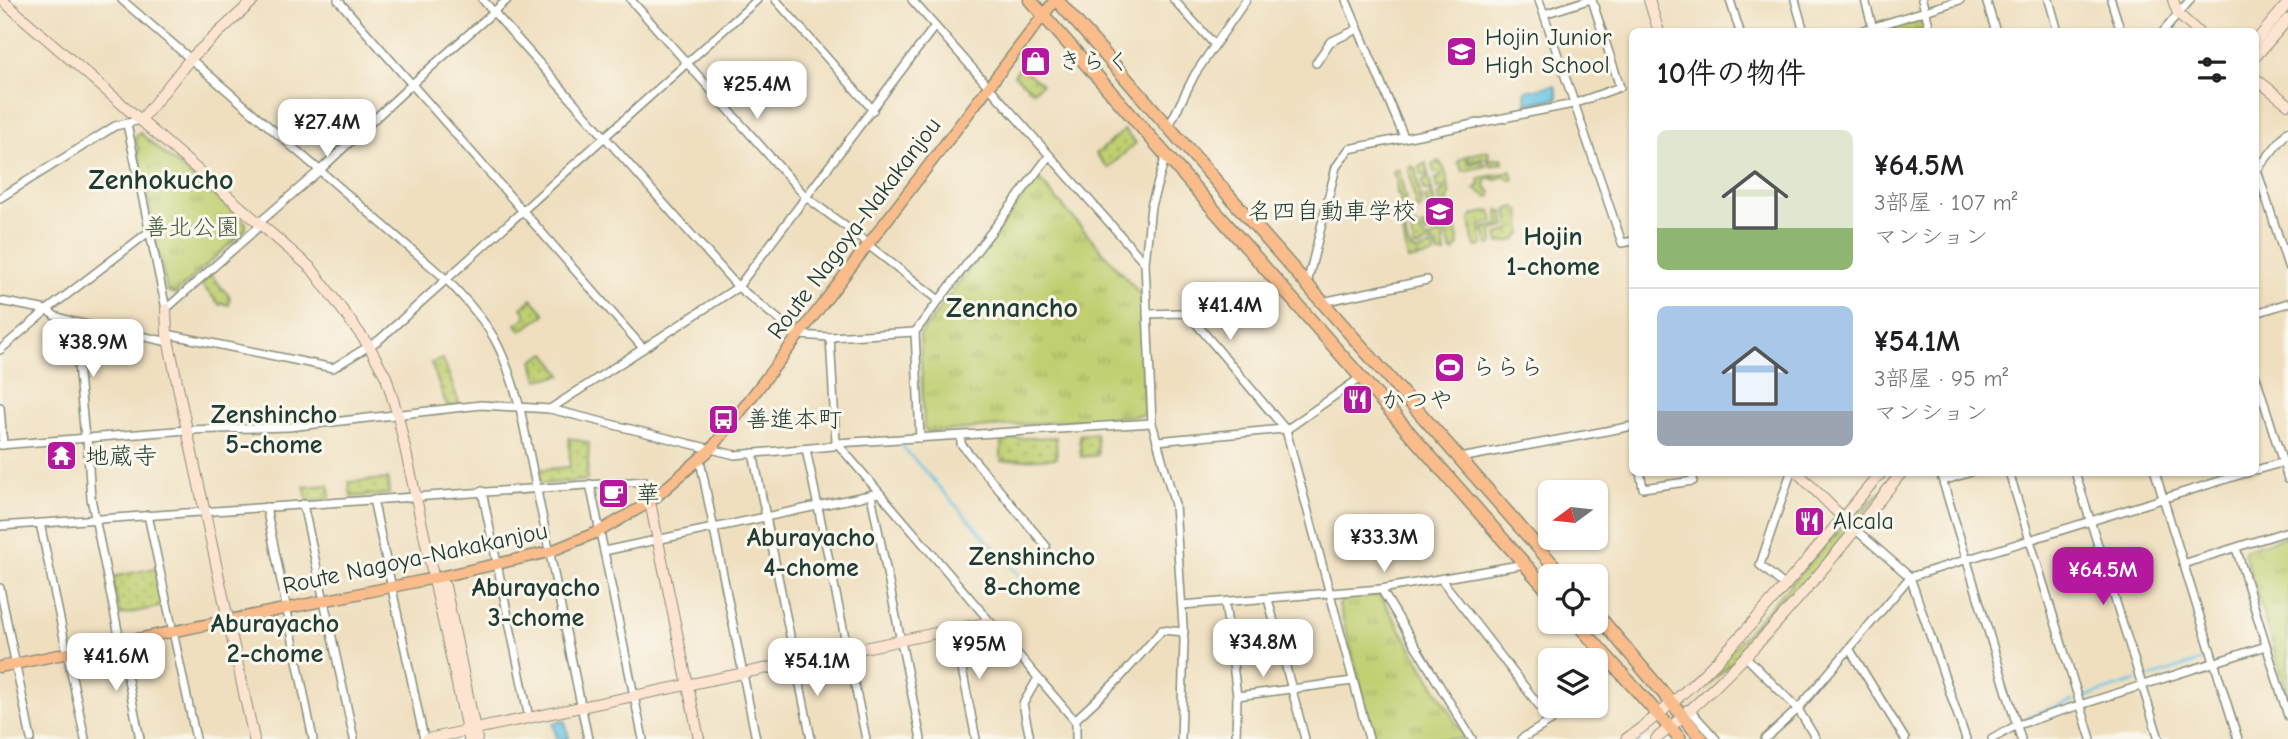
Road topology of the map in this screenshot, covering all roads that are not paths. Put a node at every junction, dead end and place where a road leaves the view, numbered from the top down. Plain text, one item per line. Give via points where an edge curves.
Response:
1 (122, 0) edge
2 (254, 0) edge
3 (338, 0) edge
4 (483, 0) edge
5 (507, 0) edge
6 (631, 0) edge
7 (758, 0) edge
8 (776, 0) edge
9 (912, 0) edge
10 (1030, 0) edge
11 (1056, 0) edge
12 (1174, 0) edge
13 (1246, 0) edge
14 (1346, 0) edge
15 (1539, 0) edge
16 (1590, 0) edge
17 (1649, 0) edge
18 (1730, 0) edge
19 (1795, 0) edge
20 (1865, 0) edge
21 (1922, 0) edge
22 (1960, 0) edge
23 (1986, 0) edge
24 (2049, 0) edge
25 (2111, 0) edge
26 (2173, 0) edge
27 (2190, 0) edge
28 (6, 2) edge
29 (2288, 2) edge
30 (1925, 11) junction
31 (494, 12) junction
32 (0, 13) edge
33 (1544, 14) junction
34 (2178, 14) junction
35 (1043, 15) junction
36 (2288, 19) edge
37 (935, 26) junction
38 (1658, 28) edge
39 (1739, 28) edge
40 (1803, 28) edge
41 (1874, 28) edge
42 (1877, 28) edge
43 (1930, 28) edge
44 (1995, 28) edge
45 (2057, 28) edge
46 (2120, 28) edge
47 (2166, 28) edge
48 (2194, 28) edge
49 (1359, 29) junction
50 (2259, 37) edge
51 (1214, 44) junction
52 (2259, 53) edge
53 (190, 59) junction
54 (687, 63) junction
55 (1316, 63) dead end
56 (2259, 81) edge
57 (412, 84) junction
58 (989, 86) junction
59 (1573, 104) junction
60 (2288, 104) edge
61 (873, 110) junction
62 (141, 120) junction
63 (127, 124) junction
64 (1169, 127) junction
65 (2288, 131) edge
66 (1404, 137) junction
67 (606, 138) junction
68 (1167, 154) junction
69 (1049, 156) junction
70 (2259, 168) edge
71 (320, 171) junction
72 (2259, 177) edge
73 (806, 197) junction
74 (0, 198) edge
75 (523, 210) junction
76 (261, 223) junction
77 (150, 231) junction
78 (1629, 242) edge
79 (868, 245) junction
80 (1145, 263) junction
81 (2288, 266) edge
82 (447, 280) junction
83 (1427, 280) dead end
84 (1307, 285) junction
85 (738, 287) junction
86 (939, 300) junction
87 (0, 301) edge
88 (1322, 302) junction
89 (2288, 303) edge
90 (166, 309) junction
91 (47, 310) junction
92 (2259, 312) edge
93 (1147, 314) junction
94 (74, 322) junction
95 (915, 332) junction
96 (798, 335) junction
97 (830, 337) junction
98 (168, 338) junction
99 (369, 346) junction
100 (643, 348) junction
101 (0, 351) edge
102 (1360, 378) junction
103 (2259, 386) edge
104 (0, 407) edge
105 (520, 408) junction
106 (550, 409) junction
107 (398, 416) junction
108 (1152, 423) junction
109 (1629, 427) edge
110 (1285, 429) junction
111 (187, 430) junction
112 (961, 436) junction
113 (86, 438) junction
114 (919, 438) junction
115 (1157, 441) junction
116 (837, 443) junction
117 (1, 445) edge
118 (712, 448) junction
119 (806, 449) junction
120 (753, 453) junction
121 (1460, 458) junction
122 (699, 460) junction
123 (2285, 462) edge
124 (2259, 469) edge
125 (1641, 476) edge
126 (1693, 476) edge
127 (1790, 476) edge
128 (1801, 476) edge
129 (1878, 476) edge
130 (1899, 476) edge
131 (1941, 476) edge
132 (1959, 476) edge
133 (2010, 476) edge
134 (2076, 476) edge
135 (2156, 476) edge
136 (2219, 476) edge
137 (2237, 476) edge
138 (2288, 479) edge
139 (1943, 481) junction
140 (2221, 481) junction
141 (590, 484) junction
142 (535, 487) junction
143 (481, 491) junction
144 (874, 494) junction
145 (416, 496) junction
146 (373, 499) junction
147 (2163, 500) junction
148 (650, 502) junction
149 (303, 504) junction
150 (818, 506) junction
151 (266, 508) junction
152 (206, 511) junction
153 (148, 515) junction
154 (766, 517) junction
155 (1842, 517) junction
156 (95, 518) junction
157 (2090, 520) junction
158 (40, 523) junction
159 (0, 526) edge
160 (713, 528) junction
161 (1856, 530) junction
162 (600, 531) junction
163 (2288, 531) edge
164 (2029, 539) junction
165 (658, 540) junction
166 (1046, 547) dead end
167 (2236, 548) junction
168 (604, 551) junction
169 (550, 552) junction
170 (1967, 559) junction
171 (497, 564) junction
172 (1525, 564) junction
173 (1553, 564) edge
174 (2183, 564) junction
175 (1910, 577) junction
176 (435, 578) junction
177 (1441, 579) junction
178 (1538, 579) edge
179 (1784, 585) junction
180 (392, 587) junction
181 (0, 588) edge
182 (1381, 589) junction
183 (1329, 594) junction
184 (1268, 598) junction
185 (324, 600) junction
186 (1225, 602) junction
187 (1182, 605) junction
188 (286, 607) junction
189 (229, 619) junction
190 (989, 622) junction
191 (1608, 627) edge
192 (954, 629) junction
193 (173, 631) junction
194 (1184, 632) junction
195 (1586, 634) edge
196 (901, 640) junction
197 (120, 642) junction
198 (2266, 646) junction
199 (1850, 649) junction
200 (848, 651) junction
201 (67, 653) junction
202 (1746, 657) junction
203 (795, 662) junction
204 (2214, 662) junction
205 (15, 663) junction
206 (0, 667) edge
207 (743, 673) junction
208 (1038, 678) junction
209 (1353, 681) junction
210 (688, 685) junction
211 (2142, 685) junction
212 (1292, 689) junction
213 (634, 696) junction
214 (1237, 696) junction
215 (1674, 703) junction
216 (2081, 705) junction
217 (581, 707) junction
218 (1798, 709) junction
219 (1688, 713) junction
220 (2288, 716) edge
221 (1658, 717) junction
222 (529, 718) junction
223 (1075, 720) junction
224 (2017, 725) junction
225 (472, 734) edge
226 (1663, 735) edge
227 (31, 739) edge
228 (85, 739) edge
229 (140, 739) edge
230 (196, 739) edge
231 (254, 739) edge
232 (313, 739) edge
233 (354, 739) edge
234 (425, 739) edge
235 (588, 739) edge
236 (643, 739) edge
237 (699, 739) edge
238 (757, 739) edge
239 (811, 739) edge
240 (866, 739) edge
241 (921, 739) edge
242 (976, 739) edge
243 (1030, 739) edge
244 (1076, 739) edge
245 (1181, 739) edge
246 (1236, 739) edge
247 (1305, 739) edge
248 (1369, 739) edge
249 (1472, 739) edge
250 (1521, 739) edge
251 (1626, 739) edge
252 (1679, 739) edge
253 (1702, 739) edge
254 (1716, 739) edge
255 (1765, 739) edge
256 (1816, 739) edge
257 (1905, 739) edge
258 (1966, 739) edge
259 (1992, 739) edge
260 (2021, 739) edge
261 (2091, 739) edge
262 (2158, 739) edge
263 (2238, 739) edge

1 - 53 street
2 - 53 street
3 - 57 street
4 - 31 street
5 - 31 street
6 - 54 street
7 - 54 street
8 - 61 street
9 - 37 street
10 - 35 highway
11 - 35 main road, Route Nagoya-Nakakanjou
11 - 64 highway
12 - 51 street
13 - 51 street
14 - 49 street
15 - 33 street
16 - 33 street
16 - 59 street via 1620,87
17 - 38 street
18 - 39 street
19 - 40 street
20 - 41 street
21 - 30 street
22 - 30 street
23 - 44 street
24 - 45 street
25 - 46 street
26 - 34 street
27 - 34 street
28 - 32 street
28 - 62 street
29 - 50 street
30 - 42 street
30 - 43 street
31 - 57 street
31 - 67 street
33 - 59 street
34 - 47 street
34 - 48 street
35 - 58 main road, Route Nagoya-Nakakanjou
35 - 68 highway
36 - 52 street
37 - 58 street
37 - 61 street
49 - 55 street via 1331,42
49 - 66 street
51 - 64 street
53 - 62 street
53 - 71 street
54 - 67 street
54 - 73 street
56 - 60 street
57 - 71 street
57 - 75 street
58 - 69 street
58 - 79 main road, Route Nagoya-Nakakanjou
59 - 66 street
59 - 78 street via 1622,243
61 - 73 street
62 - 63 street
62 - 76 street
63 - 74 street via 115,126
63 - 77 street
64 - 84 highway
65 - 70 street
66 - 84 street via 1349,149 1336,167
67 - 75 street
67 - 85 street
68 - 80 street via 1151,206
68 - 102 highway
69 - 80 street
69 - 86 street
71 - 76 street
71 - 82 street
72 - 81 street
73 - 79 street
73 - 85 street
75 - 82 street
75 - 100 street
76 - 90 street
76 - 99 street via 312,269
77 - 90 street
77 - 91 street
79 - 86 street
79 - 96 main road, Route Nagoya-Nakakanjou
80 - 93 street
82 - 99 street
82 - 105 street via 496,338
83 - 88 street
84 - 88 highway
85 - 96 street
85 - 100 street
86 - 95 street
87 - 91 street
88 - 121 highway
89 - 92 street
90 - 98 street
91 - 94 street
91 - 101 street
93 - 108 street
93 - 110 street via 1189,315
94 - 98 street
94 - 113 street
95 - 97 street
95 - 114 street
96 - 97 street
96 - 118 main road, Route Nagoya-Nakakanjou
97 - 116 street
98 - 99 street via 333,368
98 - 111 street
99 - 107 street via 386,377
100 - 106 street
102 - 110 street
102 - 172 highway
103 - 123 street
104 - 117 street
105 - 106 street
105 - 107 street via 481,405
105 - 142 street
106 - 118 street
107 - 111 street via 289,427
107 - 145 street
108 - 112 street
108 - 115 street
109 - 121 street
110 - 115 street
110 - 183 street
111 - 113 street
111 - 152 street
112 - 114 street
112 - 166 street via 961,444
113 - 117 street
113 - 156 street
114 - 116 street
115 - 187 street via 1175,505
116 - 119 street
116 - 144 street
118 - 120 street via 735,455
118 - 122 main road, Route Nagoya-Nakakanjou
119 - 120 street
119 - 150 street
120 - 154 street
121 - 173 highway
122 - 148 main road, Route Nagoya-Nakakanjou
122 - 160 street
123 - 124 street
123 - 138 street
125 - 126 street via 1643,488 1693,481
127 - 179 street via 1760,565
128 - 155 street
129 - 155 street
130 - 161 street
131 - 139 street
132 - 139 street
133 - 164 street
134 - 157 street
135 - 147 street
136 - 140 street
137 - 140 street
139 - 170 street
140 - 147 street
141 - 142 street
141 - 148 street via 645,481
141 - 162 street
142 - 143 street
142 - 169 street
143 - 145 street
143 - 171 street
144 - 150 street
144 - 190 street
144 - 196 street
145 - 146 street
145 - 176 street
146 - 149 street
146 - 180 street
147 - 157 street
147 - 174 street
148 - 162 main road, Route Nagoya-Nakakanjou
148 - 165 street
149 - 151 street
149 - 185 street
150 - 154 street
150 - 200 street
151 - 152 street
151 - 188 street
152 - 153 street
152 - 189 street
153 - 156 street
153 - 193 street
154 - 160 street
154 - 203 street
155 - 179 street
156 - 158 street
156 - 197 street
157 - 164 street
157 - 211 street
158 - 159 street
158 - 201 street
160 - 165 street
160 - 207 street
161 - 175 street
161 - 202 street
162 - 168 street
162 - 169 main road, Route Nagoya-Nakakanjou
163 - 167 street
164 - 170 street
164 - 216 street
165 - 168 street
165 - 210 street
167 - 174 street
167 - 198 street
168 - 213 street
169 - 171 main road, Route Nagoya-Nakakanjou
169 - 217 street
170 - 175 street
170 - 224 street
171 - 176 main road, Route Nagoya-Nakakanjou
171 - 222 street
172 - 177 street
172 - 178 highway
174 - 204 street
175 - 199 street
175 - 258 street
176 - 180 main road, Route Nagoya-Nakakanjou
176 - 225 street via 445,586
177 - 182 street
177 - 250 street via 1551,721
179 - 215 street
180 - 185 main road, Route Nagoya-Nakakanjou
180 - 234 street
181 - 205 street
182 - 183 street
182 - 249 street
183 - 184 street
183 - 209 street
184 - 186 street
184 - 212 street
185 - 188 main road, Route Nagoya-Nakakanjou
185 - 233 street
186 - 187 street
186 - 214 street
187 - 194 street
188 - 189 main road, Route Nagoya-Nakakanjou
188 - 232 street
189 - 193 main road, Route Nagoya-Nakakanjou
189 - 231 street
190 - 192 street
190 - 208 street
191 - 215 highway
192 - 196 street
192 - 242 street
193 - 197 main road, Route Nagoya-Nakakanjou
193 - 230 street
194 - 223 street via 1162,630
194 - 245 street
195 - 221 highway
196 - 200 street
196 - 241 street
197 - 201 main road, Route Nagoya-Nakakanjou
197 - 229 street
198 - 204 street
198 - 220 street
199 - 218 street
199 - 257 street
200 - 203 street
200 - 240 street
201 - 205 main road, Route Nagoya-Nakakanjou
201 - 228 street
202 - 218 street
202 - 219 street
203 - 207 street
203 - 239 street
204 - 211 street
204 - 263 street
205 - 206 main road, Route Nagoya-Nakakanjou
205 - 227 street
207 - 210 street
207 - 238 street
208 - 223 street
208 - 243 street via 1023,704
209 - 212 street
209 - 248 street
210 - 213 street
210 - 237 street
211 - 216 street
211 - 262 street
212 - 214 street
212 - 247 street
213 - 217 street
213 - 236 street
214 - 246 street
215 - 219 highway
215 - 221 street
216 - 224 street
216 - 261 street
217 - 222 street
217 - 235 street
218 - 255 street
218 - 256 street
219 - 226 street
219 - 253 highway
219 - 254 street
221 - 226 highway
221 - 251 street
222 - 225 street
223 - 244 street
224 - 259 street
224 - 260 street
225 - 234 street
226 - 252 highway

